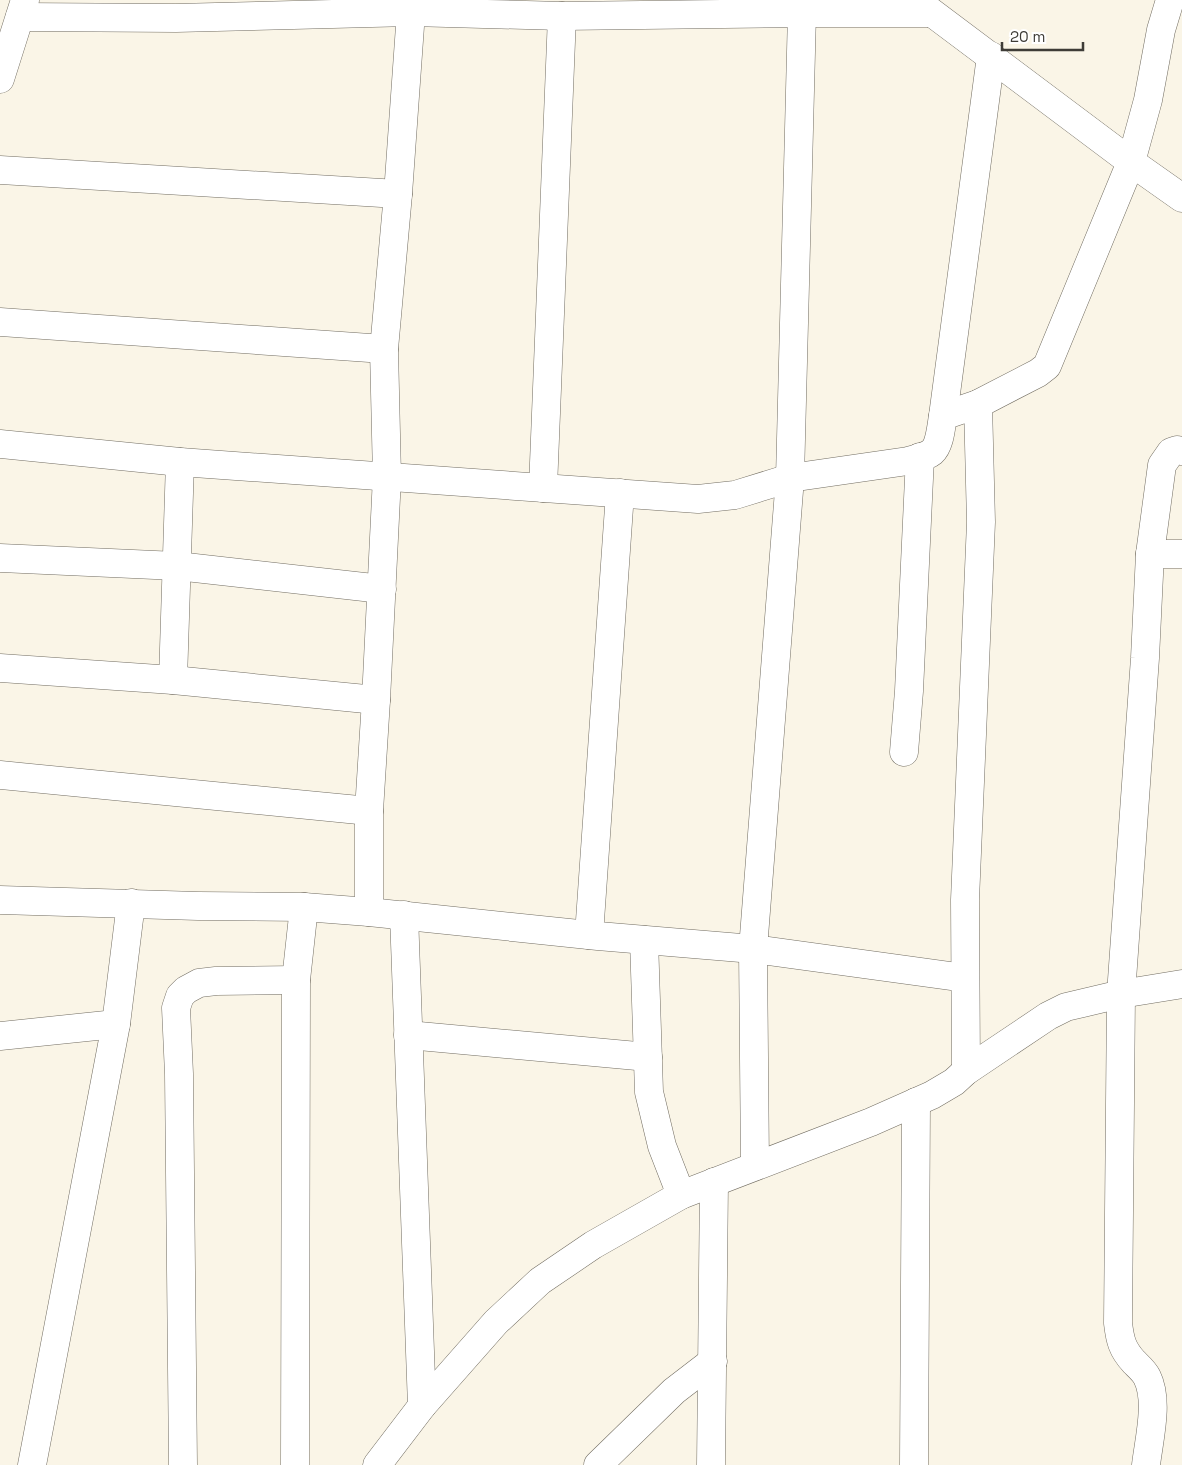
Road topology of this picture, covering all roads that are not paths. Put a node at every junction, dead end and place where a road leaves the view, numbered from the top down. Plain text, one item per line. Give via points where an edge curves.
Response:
1 (1170, 0) edge
2 (923, 7) edge
3 (23, 8) edge
4 (180, 9) edge
5 (411, 12) junction
6 (802, 13) junction
7 (562, 16) junction
8 (991, 56) junction
9 (0, 79) edge
10 (1131, 162) junction
11 (0, 170) edge
12 (398, 194) junction
13 (1182, 198) edge
14 (0, 322) edge
15 (384, 349) junction
16 (978, 404) junction
17 (943, 416) junction
18 (0, 444) edge
19 (1182, 450) edge
20 (920, 457) junction
21 (180, 462) junction
22 (387, 477) junction
23 (790, 478) junction
24 (543, 488) junction
25 (620, 493) junction
26 (1150, 554) junction
27 (1182, 554) edge
28 (0, 558) edge
29 (176, 566) junction
30 (382, 589) junction
31 (0, 668) edge
32 (173, 680) junction
33 (376, 700) junction
34 (904, 752) dead end
35 (0, 775) edge
36 (369, 811) junction
37 (0, 900) edge
38 (131, 903) junction
39 (304, 908) junction
40 (369, 912) junction
41 (404, 915) junction
42 (589, 935) junction
43 (644, 940) junction
44 (753, 949) junction
45 (966, 978) junction
46 (296, 980) junction
47 (1182, 984) edge
48 (1121, 994) junction
49 (116, 1024) junction
50 (408, 1035) junction
51 (0, 1036) edge
52 (648, 1057) junction
53 (966, 1071) junction
54 (916, 1102) junction
55 (755, 1166) junction
56 (714, 1182) junction
57 (681, 1195) junction
58 (713, 1361) junction
59 (422, 1406) junction
60 (32, 1465) edge
61 (183, 1465) edge
62 (295, 1465) edge
63 (377, 1465) edge
64 (598, 1465) edge
65 (711, 1465) edge
66 (914, 1465) edge
67 (1146, 1465) edge

1 - 10 street
2 - 6 street
2 - 8 street
3 - 4 street
3 - 9 street
4 - 5 street
5 - 7 street
5 - 12 street
6 - 7 street
6 - 23 street
7 - 24 street
8 - 10 street
8 - 17 street
10 - 13 street
10 - 16 street via 1047,366
11 - 12 street
12 - 15 street
14 - 15 street
15 - 22 street
16 - 17 street
16 - 45 street via 981,522 965,900
17 - 20 street via 936,446 932,452
18 - 21 street
19 - 26 street via 1171,452 1162,465
20 - 23 street
20 - 34 street
21 - 22 street
21 - 29 street
22 - 24 street
22 - 30 street
23 - 25 street via 735,495 698,499
23 - 44 street
24 - 25 street
25 - 42 street
26 - 27 street
26 - 48 street
28 - 29 street
29 - 30 street
29 - 32 street
30 - 33 street
31 - 32 street
32 - 33 street
33 - 36 street
35 - 36 street
36 - 40 street
37 - 38 street
38 - 39 street
38 - 49 street
39 - 40 street
39 - 46 street
40 - 41 street
41 - 42 street
41 - 50 street
42 - 43 street
43 - 44 street
43 - 52 street
44 - 45 street
44 - 55 street
45 - 53 street
46 - 61 street via 198,983 180,996 176,1008
46 - 62 street
47 - 48 street
48 - 53 street via 1066,1006
48 - 67 street via 1118,1323 1120,1342 1146,1375 1152,1392
49 - 51 street
49 - 60 street
50 - 52 street
50 - 59 street
52 - 57 street via 649,1092 662,1146
53 - 54 street via 954,1082
54 - 55 street
54 - 66 street
55 - 56 street
56 - 57 street
56 - 58 street
57 - 59 street via 593,1245 540,1281 496,1322
58 - 64 street via 674,1392
58 - 65 street
59 - 63 street

